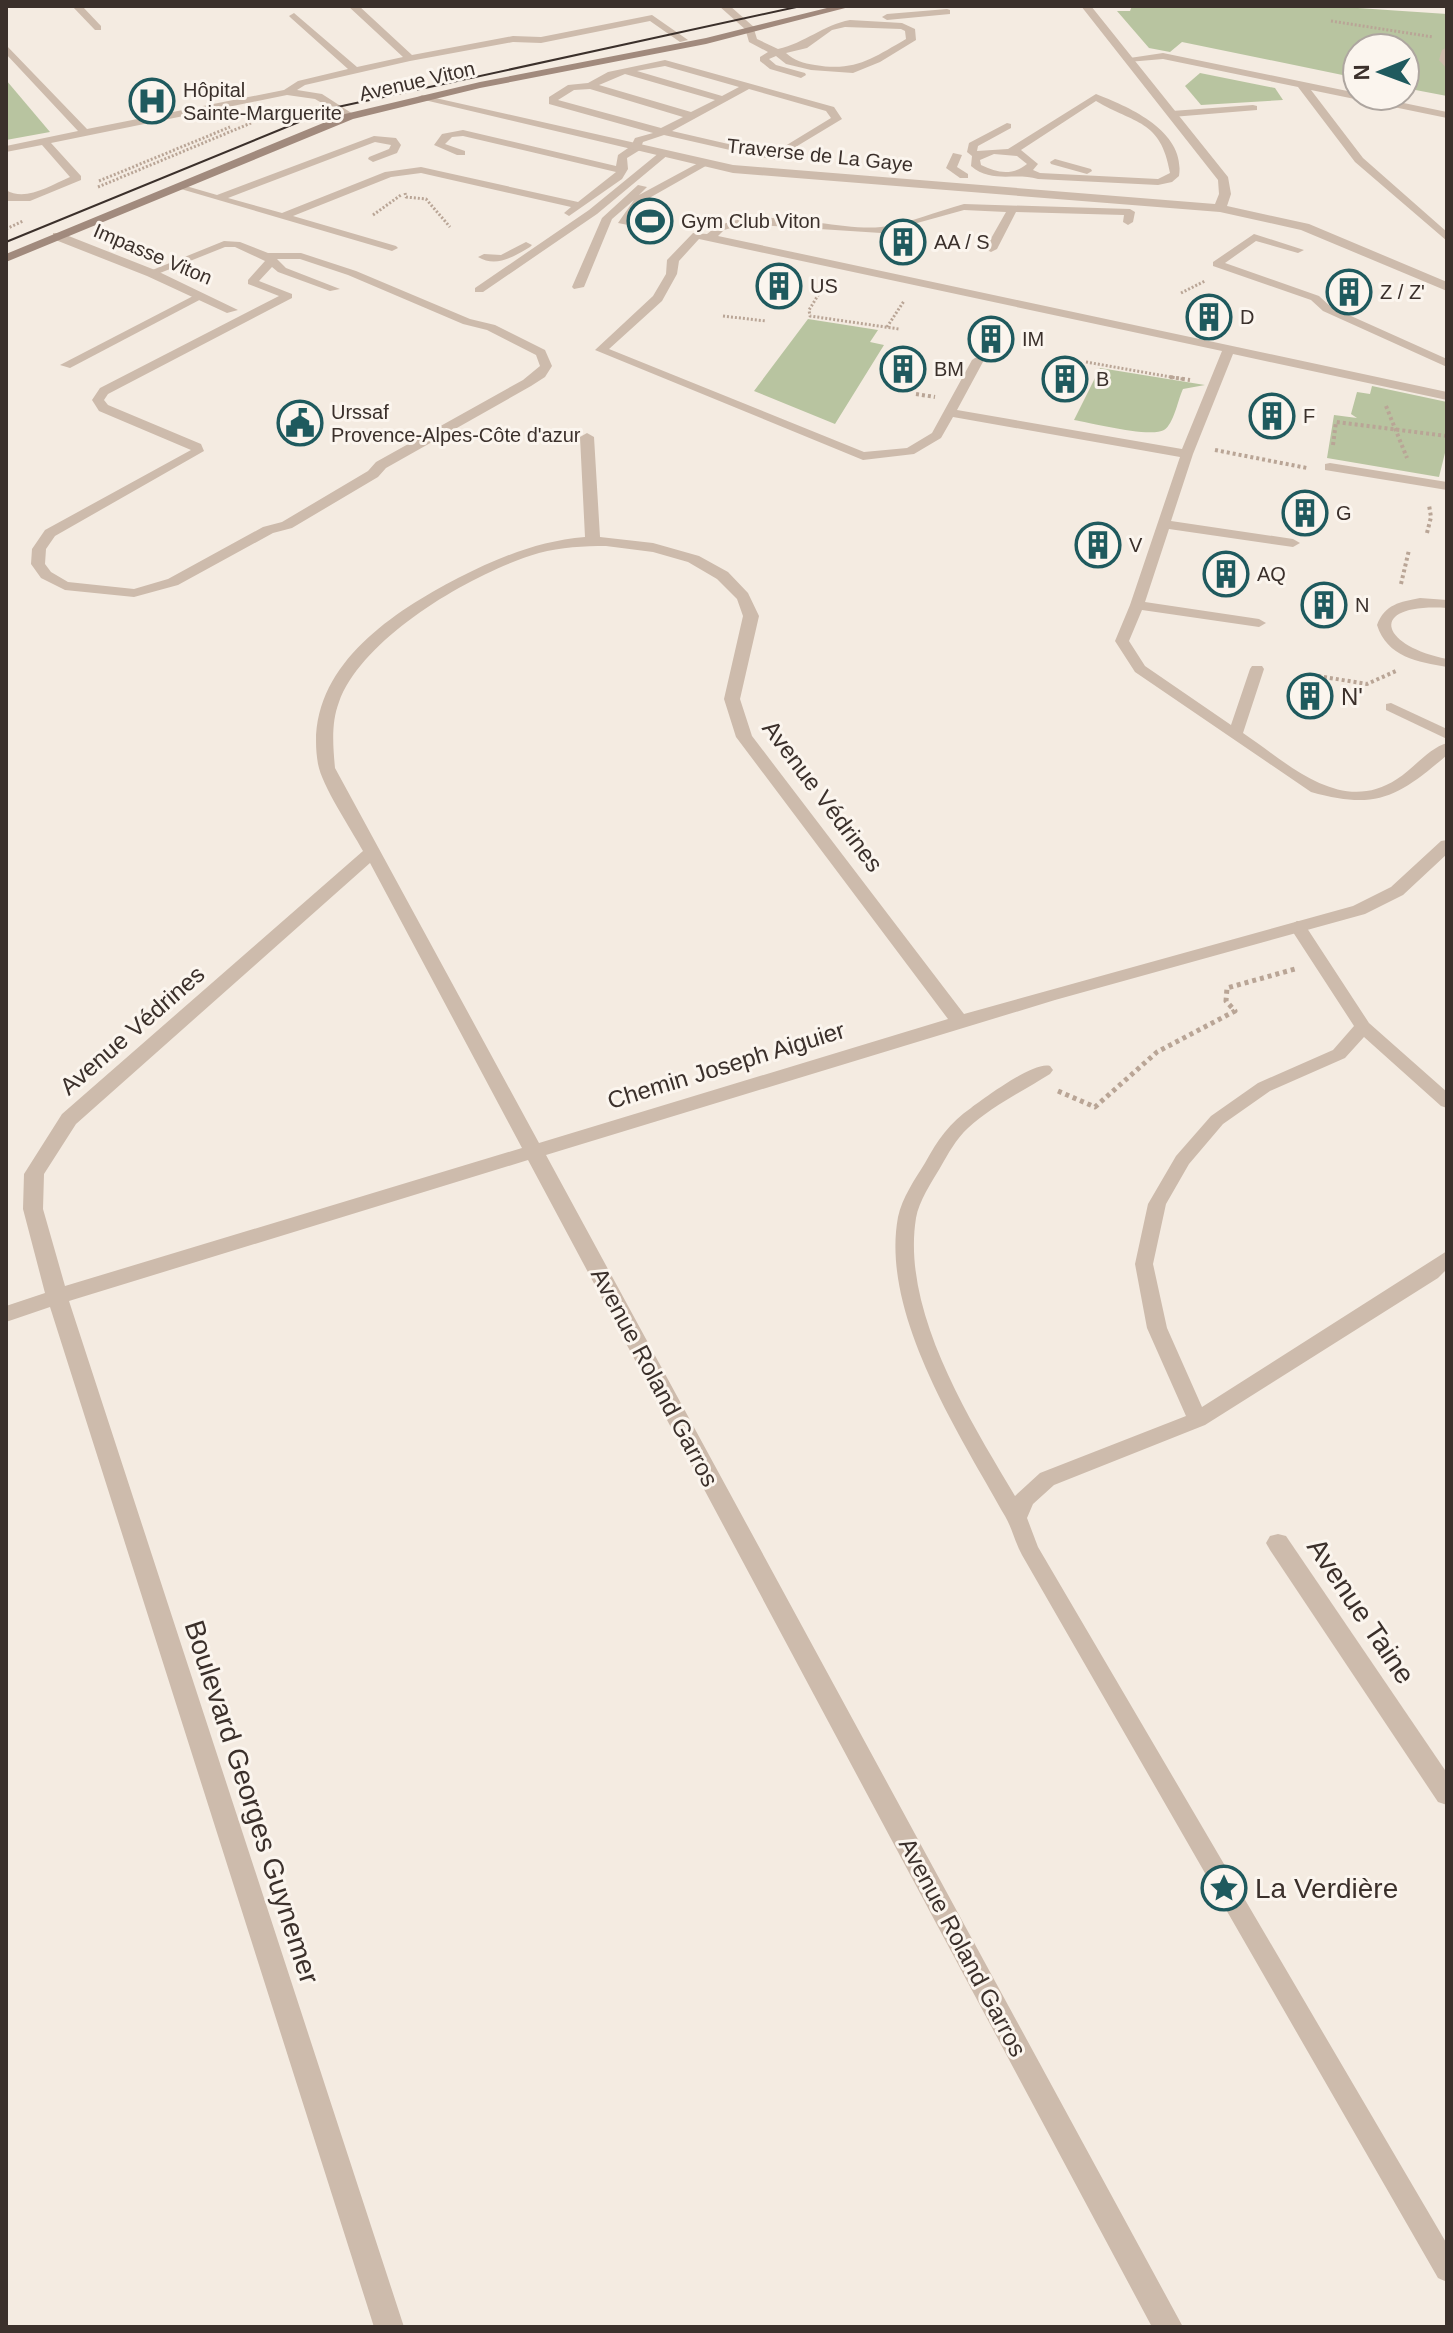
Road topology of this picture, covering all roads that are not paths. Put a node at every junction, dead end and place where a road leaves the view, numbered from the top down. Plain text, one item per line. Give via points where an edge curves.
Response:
1 (77, 6) edge
2 (353, 6) edge
3 (724, 6) edge
4 (848, 6) edge
5 (1086, 6) edge
6 (664, 10) dead end
7 (947, 12) dead end
8 (294, 16) dead end
9 (652, 18) junction
10 (841, 24) junction
11 (98, 28) dead end
12 (750, 28) junction
13 (683, 40) junction
14 (670, 46) junction
15 (6, 48) edge
16 (1447, 50) edge
17 (777, 53) junction
18 (410, 58) junction
19 (1128, 59) junction
20 (1447, 66) edge
21 (353, 69) junction
22 (625, 71) junction
23 (324, 78) junction
24 (823, 81) dead end
25 (1302, 85) junction
26 (590, 86) junction
27 (746, 87) junction
28 (287, 92) junction
29 (318, 96) junction
30 (422, 98) junction
31 (723, 99) junction
32 (1253, 108) dead end
33 (1172, 114) junction
34 (1447, 115) edge
35 (349, 116) junction
36 (692, 116) junction
37 (1007, 126) dead end
38 (662, 132) junction
39 (85, 133) junction
40 (45, 142) junction
41 (636, 148) junction
42 (6, 149) edge
43 (1012, 151) junction
44 (461, 153) dead end
45 (658, 153) junction
46 (957, 155) dead end
47 (979, 155) junction
48 (677, 157) junction
49 (373, 159) dead end
50 (1055, 162) dead end
51 (706, 163) junction
52 (621, 170) junction
53 (981, 170) junction
54 (1026, 171) junction
55 (1124, 177) junction
56 (963, 182) junction
57 (179, 187) junction
58 (6, 193) edge
59 (218, 198) junction
60 (578, 205) junction
61 (1013, 208) junction
62 (1220, 208) junction
63 (282, 217) junction
64 (1128, 222) dead end
65 (624, 223) dead end
66 (57, 236) junction
67 (710, 237) junction
68 (1447, 238) edge
69 (392, 248) dead end
70 (991, 249) dead end
71 (1298, 250) dead end
72 (484, 257) dead end
73 (6, 258) edge
74 (269, 258) junction
75 (151, 273) junction
76 (1445, 283) edge
77 (578, 287) dead end
78 (334, 289) dead end
79 (479, 290) dead end
80 (201, 296) junction
81 (232, 310) dead end
82 (1228, 350) junction
83 (978, 360) dead end
84 (1447, 363) edge
85 (66, 365) dead end
86 (1447, 396) edge
87 (950, 413) junction
88 (587, 437) dead end
89 (1188, 450) junction
90 (1330, 467) road end
91 (1447, 486) edge
92 (1165, 524) junction
93 (593, 542) junction
94 (1293, 543) dead end
95 (1447, 604) edge
96 (1137, 605) junction
97 (1259, 623) dead end
98 (1446, 663) edge
99 (1257, 669) dead end
100 (1391, 707) dead end
101 (1236, 733) junction
102 (1447, 735) edge
103 (1447, 747) edge
104 (1447, 845) edge
105 (371, 853) junction
106 (1297, 926) junction
107 (959, 1021) junction
108 (1363, 1027) junction
109 (1037, 1074) road end
110 (1447, 1102) edge
111 (534, 1151) junction
112 (1447, 1258) edge
113 (57, 1297) junction
114 (6, 1314) edge
115 (1198, 1420) junction
116 (1017, 1518) junction
117 (1278, 1543) dead end
118 (1447, 1794) edge
119 (1447, 2269) edge
120 (389, 2327) edge
121 (1168, 2327) edge

1 - 11 lane
2 - 18 lane
3 - 12 street
4 - 12 street
5 - 19 street
6 - 9 lane
7 - 10 lane
8 - 21 lane
9 - 13 lane
9 - 18 lane
10 - 17 lane via 804,46
10 - 17 lane via 902,26 912,36 849,73 789,62
12 - 13 street, Avenue Viton
12 - 14 street, Avenue Viton
12 - 17 lane via 752,40
13 - 14 street, Avenue Viton
14 - 30 street, Avenue Viton
15 - 39 lane
16 - 20 lane
17 - 24 lane via 763,59 773,67
18 - 21 lane
19 - 25 lane via 1163,56
19 - 33 street
21 - 23 lane
22 - 26 lane
22 - 27 lane via 665,63
22 - 31 lane
23 - 28 lane
23 - 29 lane via 332,86
25 - 34 lane
25 - 68 lane via 1359,160
26 - 36 lane
26 - 38 lane via 572,87 553,102
27 - 31 lane
27 - 38 lane via 830,109 837,119 774,157
28 - 29 lane
28 - 39 lane
29 - 35 lane
30 - 35 street, Avenue Viton
30 - 41 street, Traverse de La Gaye
31 - 36 lane
32 - 33 lane
33 - 62 street via 1224,180
35 - 57 street, Avenue Viton
36 - 38 lane
37 - 47 lane via 973,145 972,152
38 - 41 lane via 639,140
39 - 40 lane
40 - 42 lane
40 - 58 lane via 77,178 26,199 10,199
41 - 45 street, Traverse de La Gaye
41 - 52 lane via 622,157
43 - 47 lane
43 - 54 lane via 1031,160
43 - 55 lane via 1096,97 1148,122 1175,174 1158,182
44 - 52 lane via 443,149 441,139 463,133
45 - 48 street, Traverse de La Gaye
45 - 52 lane
45 - 79 lane via 593,212
46 - 56 lane via 951,168
47 - 53 lane via 974,162
48 - 51 street, Traverse de La Gaye
48 - 77 lane via 607,218
49 - 59 lane via 396,145 374,139
50 - 55 lane
51 - 56 street, Traverse de La Gaye via 846,180
51 - 65 lane via 640,199
52 - 60 lane
53 - 54 lane via 998,175
53 - 56 lane
54 - 55 lane via 1038,176
56 - 62 street, Traverse de La Gaye
57 - 59 lane
57 - 66 street, Avenue Viton
59 - 63 lane
60 - 63 lane via 421,170 389,174
60 - 72 lane via 511,255
61 - 64 lane via 1130,212
61 - 67 lane via 964,207 881,230 743,221
61 - 70 lane
62 - 76 street via 1305,227
63 - 69 lane
66 - 73 street, Avenue Viton
66 - 75 street, Impasse Viton
67 - 82 lane
67 - 87 lane via 697,235 673,260 663,293 601,350 863,456 910,451 937,435
71 - 84 lane via 1254,237 1217,264 1315,298 1327,309
74 - 74 lane via 310,259 491,327 541,353 546,366 527,383 287,525 268,530 173,582 134,593 65,586 46,575 38,564 39,549 50,533 198,451 103,408 98,400 104,391 288,296 252,282
74 - 75 lane via 224,244
74 - 78 lane via 282,270
75 - 80 street, Impasse Viton
80 - 81 street, Impasse Viton
80 - 85 lane
82 - 86 lane
82 - 89 lane
83 - 87 lane
87 - 89 lane
88 - 93 street
89 - 92 lane
90 - 91 lane
92 - 94 lane
92 - 96 lane
93 - 105 street, Avenue Roland Garros via 542,548 508,559 387,627 349,667 331,698 323,735 327,768
93 - 107 street, Avenue Védrines via 643,544 682,555 718,570 750,606 732,699 744,737
95 - 98 lane via 1400,606 1382,622 1391,643 1422,659
96 - 97 lane
96 - 101 lane via 1122,641 1140,669
99 - 101 lane
100 - 102 lane
101 - 103 lane via 1316,789 1345,796 1375,796
104 - 106 street, Chemin Joseph Aiguier via 1397,891 1359,910
105 - 111 street, Avenue Roland Garros
105 - 113 street, Avenue Védrines via 69,1119 34,1174 33,1209
106 - 107 street, Chemin Joseph Aiguier
106 - 108 lane
107 - 111 street, Chemin Joseph Aiguier
108 - 110 lane
108 - 115 lane via 1339,1054 1264,1087 1217,1120 1182,1160 1157,1204 1144,1264 1157,1328
109 - 116 lane via 954,1131 907,1215 907,1264 934,1365
111 - 113 street, Chemin Joseph Aiguier
111 - 121 street, Avenue Roland Garros
112 - 115 lane
113 - 114 street, Chemin Joseph Aiguier
113 - 120 street, Boulevard Georges Guynemer
115 - 116 lane via 1047,1479 1024,1499
116 - 119 lane via 1029,1549
117 - 118 street, Avenue Taine

